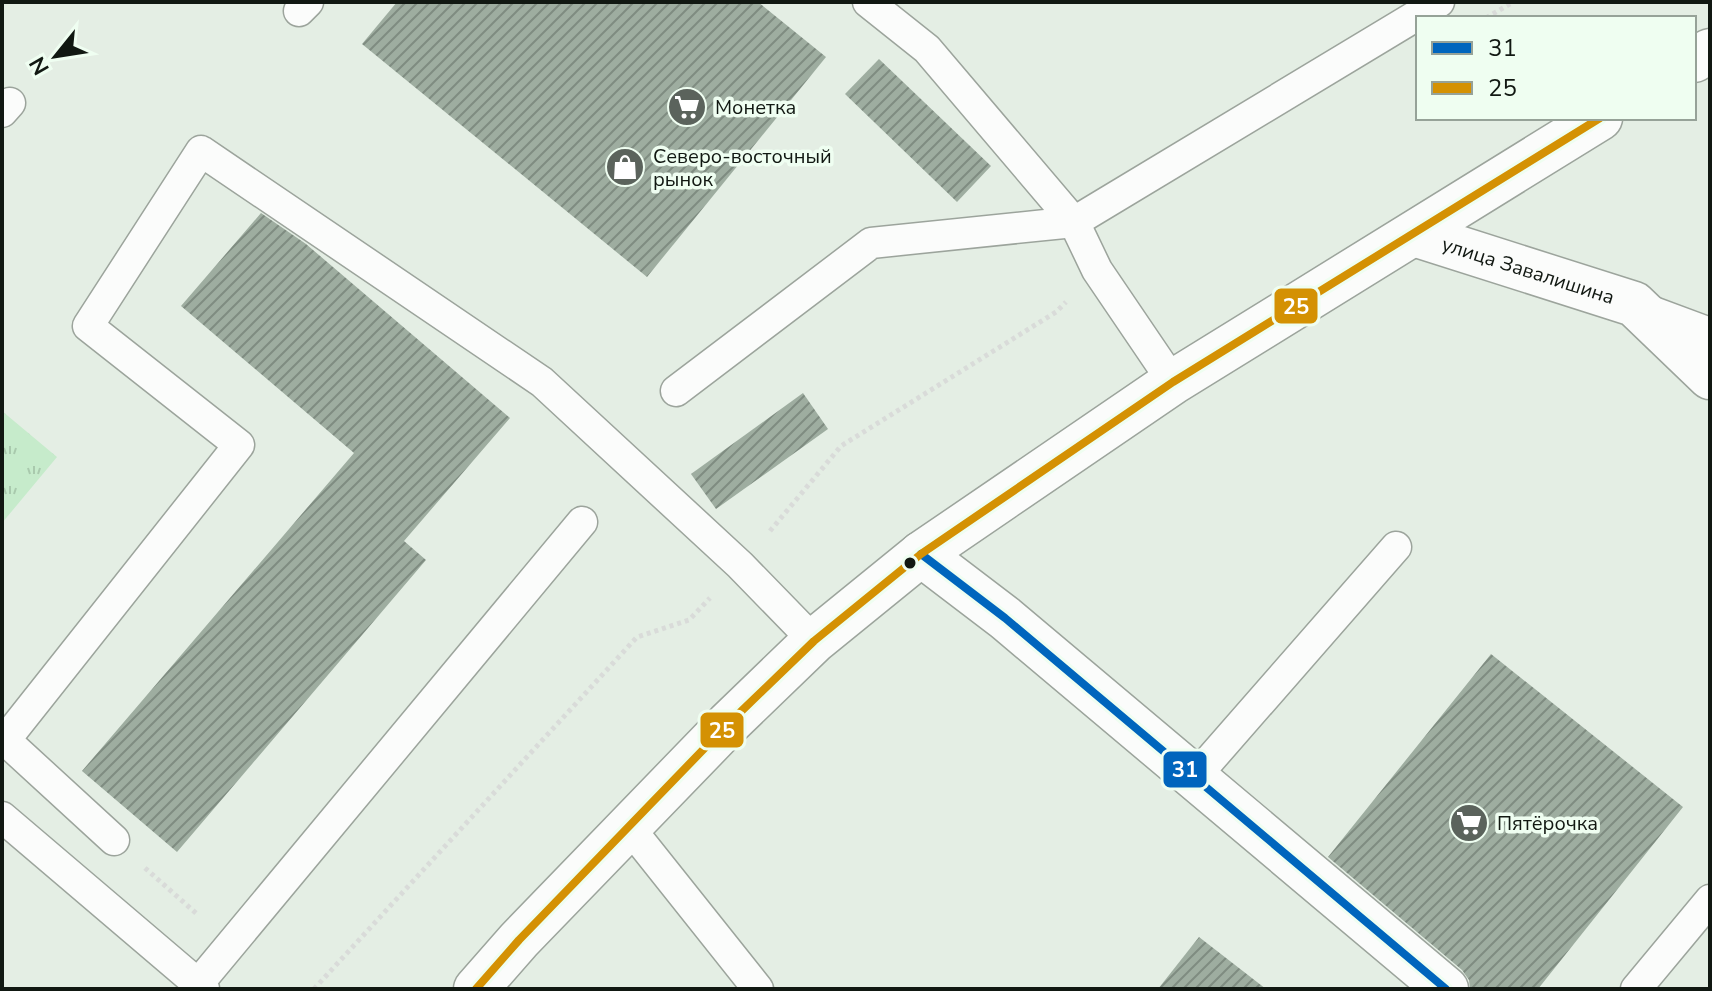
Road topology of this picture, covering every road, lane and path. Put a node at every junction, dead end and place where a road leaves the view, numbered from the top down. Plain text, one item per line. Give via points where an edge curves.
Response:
1 (868, 2) edge
2 (1439, 2) edge
3 (1513, 2) edge
4 (1489, 16) edge
5 (1597, 120) edge
6 (1074, 222) junction
7 (1414, 234) junction
8 (1097, 270) junction
9 (1634, 304) junction
10 (1710, 333) edge
11 (1710, 377) edge
12 (1173, 382) junction
13 (676, 391) dead end
14 (582, 522) dead end
15 (1396, 547) dead end
16 (921, 554) junction
17 (740, 565) junction
18 (814, 641) junction
19 (4, 742) edge
20 (1194, 778) junction
21 (2, 817) edge
22 (629, 827) junction
23 (114, 840) dead end
24 (156, 878) dead end
25 (1710, 900) edge
26 (231, 944) junction
27 (201, 986) edge
28 (314, 989) edge
29 (476, 989) edge
30 (758, 989) edge
31 (1446, 989) edge
32 (1636, 989) edge

1 - 6 lane via 927,49
2 - 6 lane
3 - 4 path
5 - 7 main road
6 - 8 lane
6 - 13 lane via 871,243
7 - 9 main road, улица Завалишина
7 - 12 main road
8 - 12 lane
8 - 17 path via 1056,312 841,446
9 - 10 lane
9 - 11 main road, улица Завалишина
12 - 16 main road
14 - 26 lane
15 - 20 lane
16 - 18 main road
16 - 20 main road
17 - 18 lane
17 - 19 lane via 542,382 201,151 88,326 239,445
17 - 28 path via 689,620 637,637
18 - 22 main road
19 - 23 lane
20 - 31 main road
21 - 27 lane
22 - 29 main road
22 - 30 lane
24 - 26 path
25 - 32 lane
26 - 27 lane

